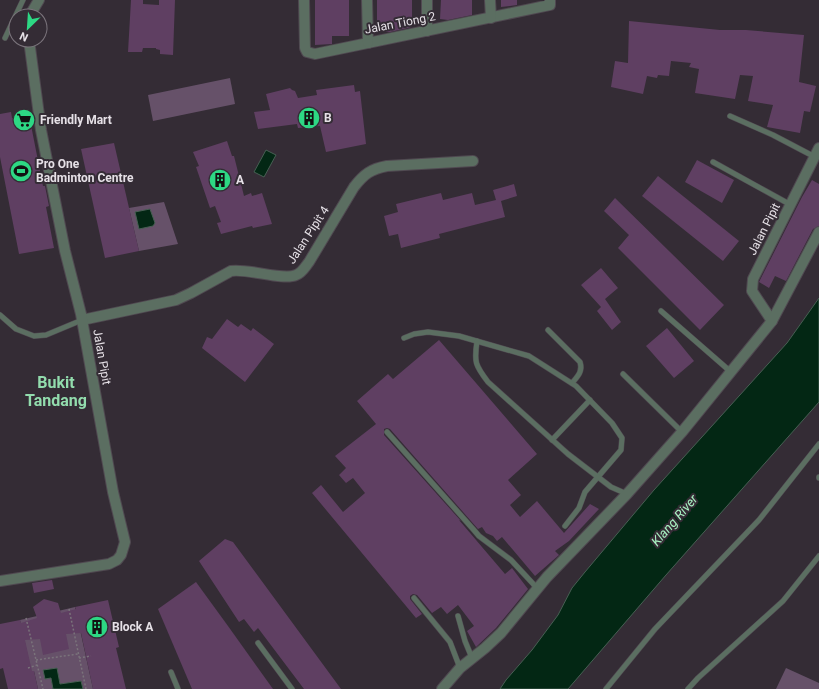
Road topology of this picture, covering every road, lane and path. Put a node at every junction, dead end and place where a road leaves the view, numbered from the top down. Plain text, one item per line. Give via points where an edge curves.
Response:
1 (23, 0) edge
2 (304, 0) edge
3 (367, 0) edge
4 (427, 0) edge
5 (490, 0) edge
6 (550, 3) edge
7 (491, 18) junction
8 (427, 31) junction
9 (5, 38) dead end
10 (368, 43) junction
11 (30, 48) edge
12 (730, 116) dead end
13 (817, 152) edge
14 (473, 161) dead end
15 (712, 162) dead end
16 (791, 205) junction
17 (819, 232) edge
18 (661, 311) dead end
19 (0, 315) edge
20 (82, 320) junction
21 (772, 321) junction
22 (548, 330) dead end
23 (404, 338) dead end
24 (477, 341) junction
25 (731, 372) junction
26 (623, 374) dead end
27 (572, 384) junction
28 (590, 400) junction
29 (387, 432) dead end
30 (682, 432) junction
31 (552, 440) junction
32 (819, 444) edge
33 (598, 477) junction
34 (627, 494) junction
35 (565, 526) dead end
36 (819, 556) edge
37 (0, 581) edge
38 (537, 588) junction
39 (414, 598) dead end
40 (69, 609) dead end
41 (458, 616) dead end
42 (26, 618) dead end
43 (258, 642) dead end
44 (78, 654) junction
45 (91, 656) dead end
46 (79, 658) junction
47 (472, 658) junction
48 (36, 660) junction
49 (37, 665) junction
50 (28, 668) dead end
51 (460, 668) junction
52 (171, 672) dead end
53 (43, 689) edge
54 (86, 689) edge
55 (178, 689) edge
56 (292, 689) edge
57 (442, 689) edge
58 (606, 689) edge
59 (688, 689) edge

1 - 9 lane
2 - 10 street, Jalan Tiong 2 via 307,52 315,54
3 - 10 street
4 - 8 street
5 - 7 street
6 - 7 street, Jalan Tiong 2
7 - 8 street, Jalan Tiong 2
8 - 10 street, Jalan Tiong 2
11 - 20 street, Jalan Pipit via 41,130 65,251
12 - 13 lane
13 - 16 street, Jalan Pipit
14 - 20 street, Jalan Pipit 4 via 387,166 369,172 354,187 309,262 295,276 231,271 176,300
15 - 16 lane
16 - 21 street, Jalan Pipit via 753,279 752,291
17 - 21 street
18 - 25 lane
19 - 20 lane via 16,329 34,336
20 - 37 street, Jalan Pipit via 113,492 125,542 122,555 109,564
21 - 25 street
22 - 27 lane via 580,362 582,367
23 - 24 lane via 428,332
24 - 27 lane via 529,356
24 - 31 lane via 475,358 488,382
25 - 30 street
26 - 30 lane
27 - 28 lane
28 - 31 lane
28 - 33 lane via 612,423 622,438 621,450
29 - 38 lane via 479,536 512,560
30 - 34 street
31 - 33 lane
32 - 58 lane via 759,520 655,629
33 - 34 lane via 611,487
33 - 35 lane via 585,492 578,508
34 - 38 street
36 - 59 lane via 783,601
38 - 47 street via 501,633
39 - 51 lane via 450,642
40 - 44 path
41 - 47 lane
42 - 48 path
43 - 56 lane
44 - 46 path
44 - 48 path
45 - 46 path
46 - 54 path
47 - 51 street
48 - 49 path
49 - 50 path
49 - 53 path
51 - 57 street
52 - 55 lane

